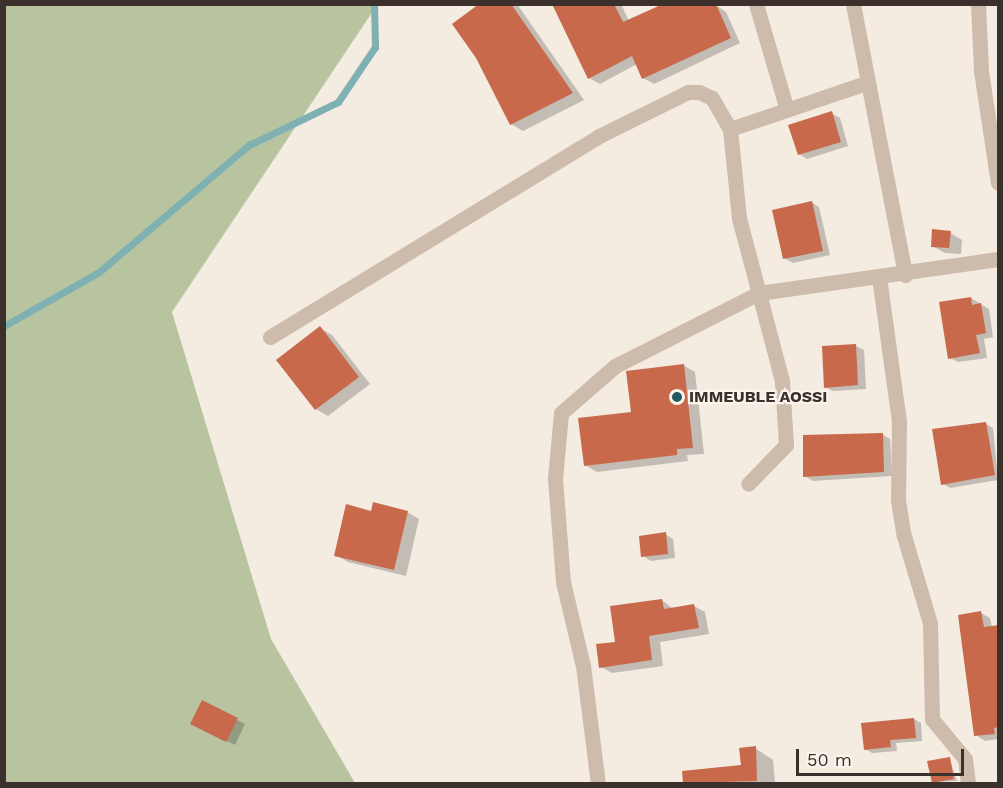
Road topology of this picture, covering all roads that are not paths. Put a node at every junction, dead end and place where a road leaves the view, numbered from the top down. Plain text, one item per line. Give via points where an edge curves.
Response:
1 (756, 4) edge
2 (853, 4) edge
3 (978, 4) edge
4 (866, 83) junction
5 (787, 110) junction
6 (730, 129) junction
7 (999, 183) edge
8 (999, 259) edge
9 (905, 275) junction
10 (879, 277) junction
11 (759, 293) junction
12 (270, 337) dead end
13 (748, 484) dead end
14 (598, 783) edge
15 (968, 783) edge

1 - 5 street
2 - 4 street
3 - 7 street via 981,71
4 - 5 street
4 - 9 street
5 - 6 street
6 - 11 street via 739,218
6 - 12 street via 712,98 688,92 599,136
8 - 9 street
9 - 10 street
10 - 11 street
10 - 15 street via 899,421 898,500 904,536 930,623 932,719 965,759
11 - 13 street via 782,381 786,445
11 - 14 street via 615,366 561,413 555,479 563,582 583,666

